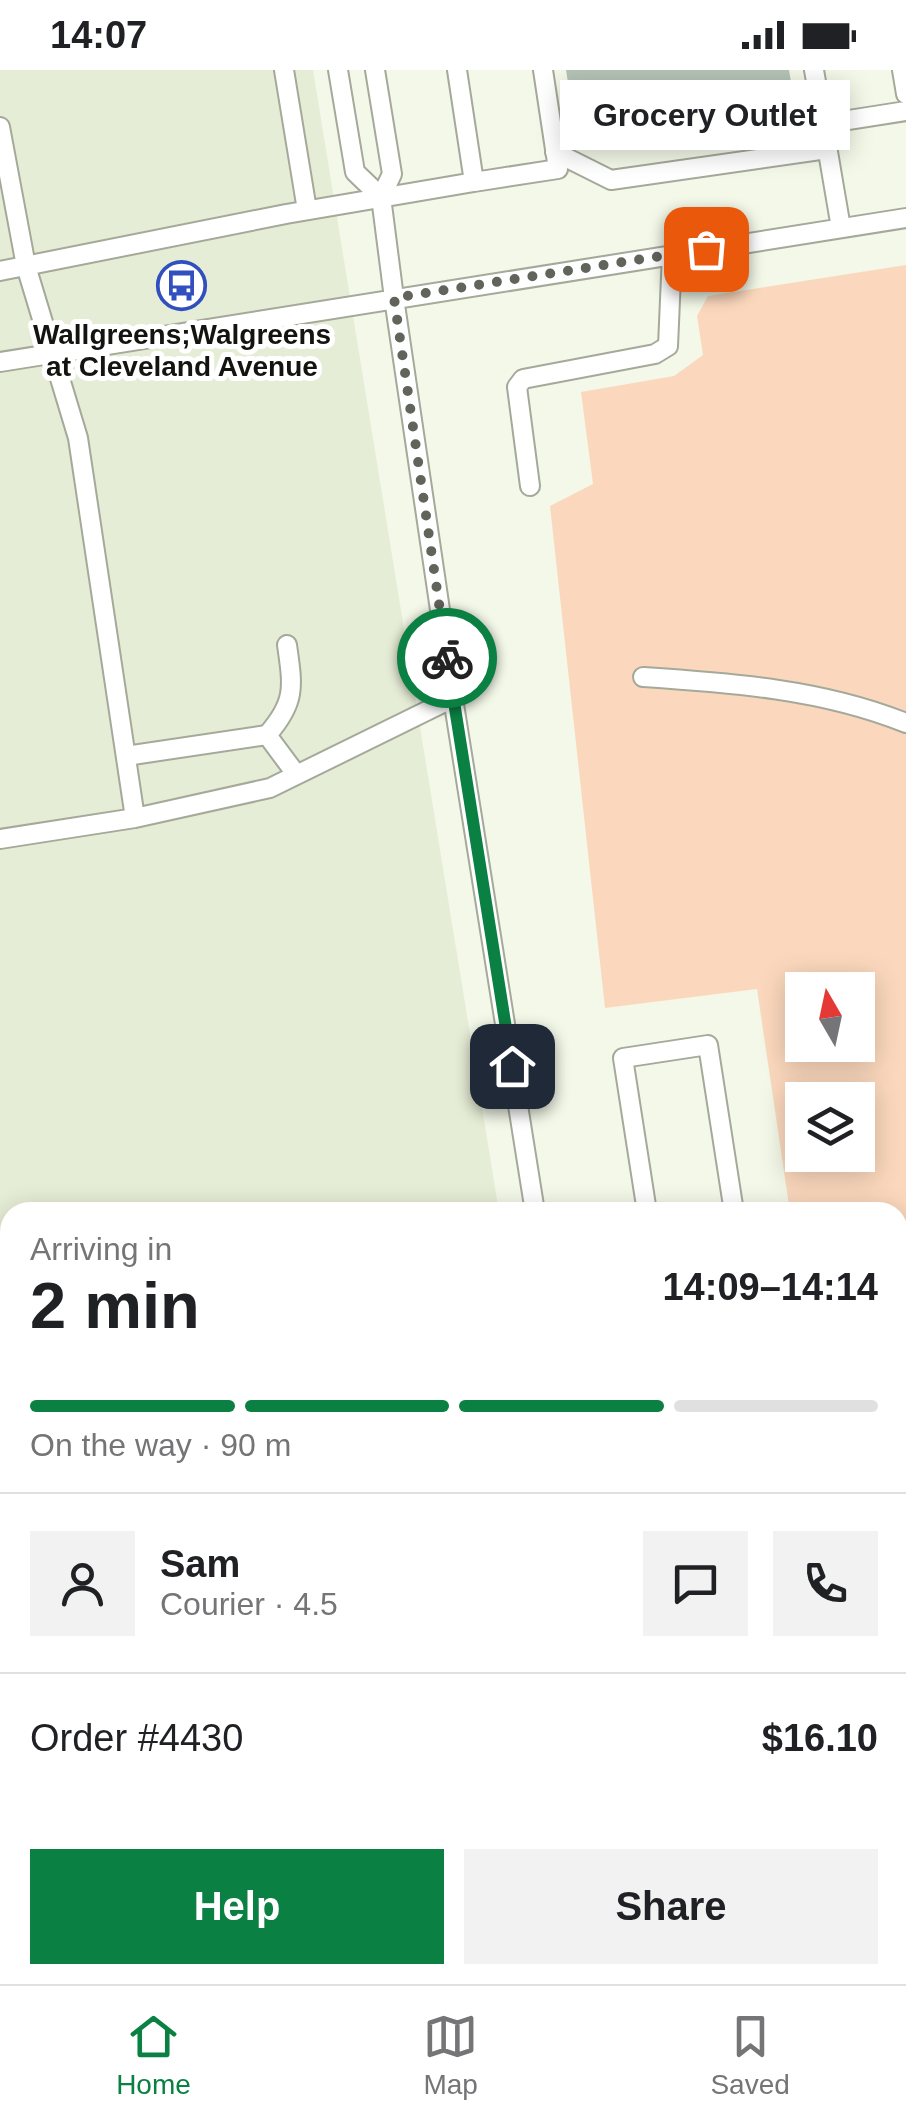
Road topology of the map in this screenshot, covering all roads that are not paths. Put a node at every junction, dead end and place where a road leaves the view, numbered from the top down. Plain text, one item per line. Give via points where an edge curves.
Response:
1 (284, 70) edge
2 (338, 70) edge
3 (376, 70) edge
4 (457, 70) edge
5 (542, 70) edge
6 (814, 70) edge
7 (902, 70) edge
8 (906, 94) edge
9 (906, 111) edge
10 (823, 124) junction
11 (0, 128) edge
12 (827, 149) junction
13 (555, 152) junction
14 (474, 182) junction
15 (381, 197) junction
16 (307, 210) junction
17 (906, 218) edge
18 (841, 228) junction
19 (672, 254) junction
20 (26, 266) junction
21 (0, 271) edge
22 (394, 298) junction
23 (52, 352) junction
24 (0, 362) edge
25 (530, 486) dead end
26 (287, 645) dead end
27 (642, 677) dead end
28 (453, 698) junction
29 (906, 723) edge
30 (266, 735) junction
31 (126, 756) junction
32 (296, 774) junction
33 (135, 818) junction
34 (0, 839) edge
35 (533, 1202) edge
36 (645, 1202) edge
37 (732, 1202) edge

1 - 16 lane
2 - 15 lane via 355,172
3 - 15 lane via 392,174
4 - 14 lane
5 - 13 lane
6 - 10 lane
7 - 8 lane
9 - 10 lane
10 - 12 lane
11 - 20 lane
12 - 13 lane via 611,180
12 - 18 lane
13 - 14 lane via 558,169
14 - 15 lane
15 - 16 lane
15 - 22 lane
16 - 20 lane
17 - 18 lane
18 - 19 lane
19 - 22 lane
19 - 25 lane via 668,346 524,379 517,388
20 - 21 lane
20 - 23 lane
22 - 23 lane
22 - 28 lane
23 - 24 lane
23 - 31 lane via 78,438
26 - 30 lane via 292,686 286,712
27 - 29 lane via 813,694
28 - 32 lane
28 - 35 lane
30 - 31 lane
30 - 32 lane
31 - 33 lane
32 - 33 lane via 270,788
33 - 34 lane
36 - 37 lane via 622,1058 708,1044

